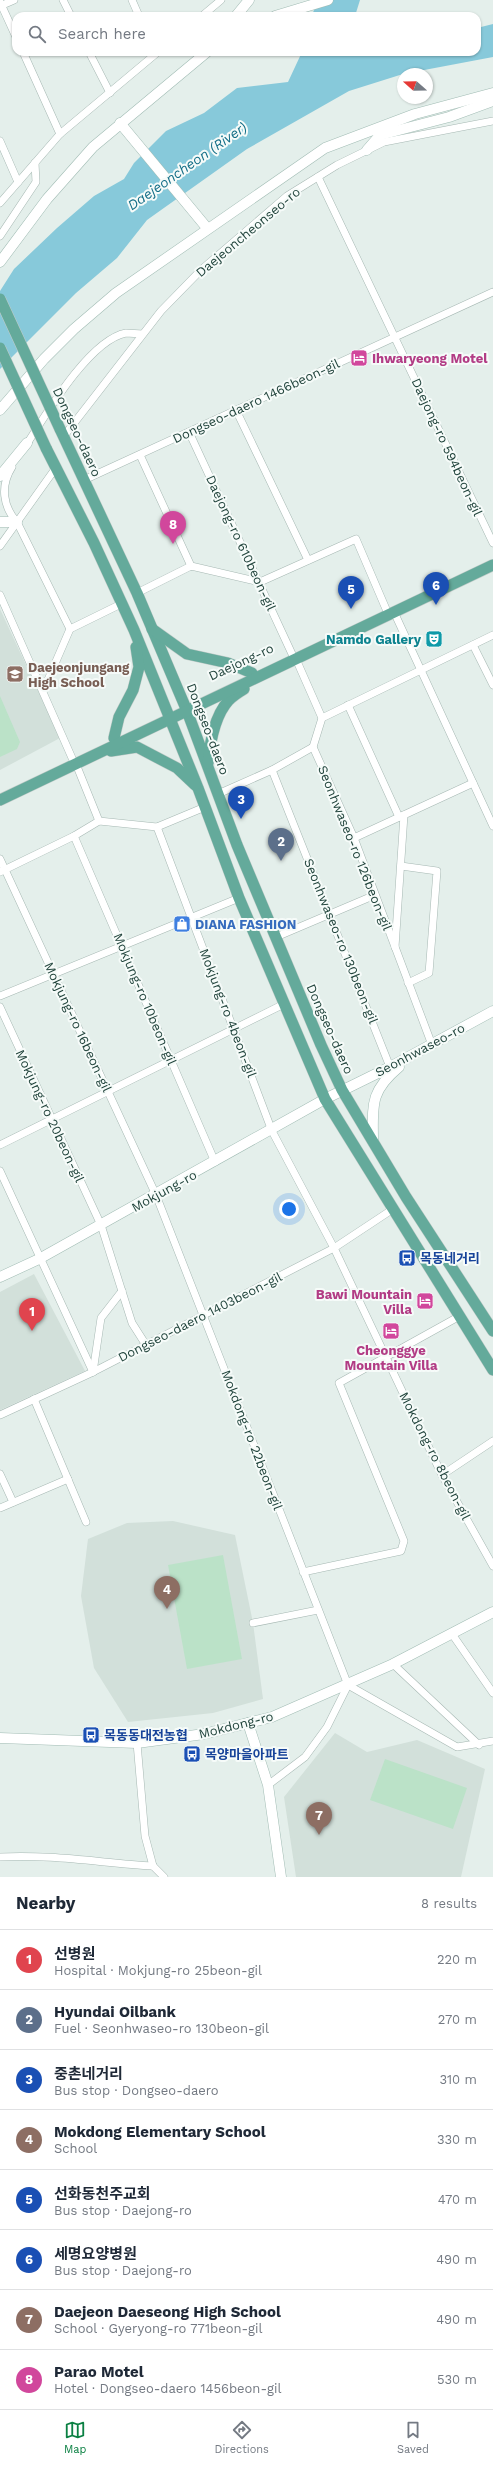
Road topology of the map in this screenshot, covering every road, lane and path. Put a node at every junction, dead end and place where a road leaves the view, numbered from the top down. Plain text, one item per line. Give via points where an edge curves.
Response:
1 (14, 0) edge
2 (63, 0) edge
3 (132, 0) edge
4 (221, 0) edge
5 (249, 0) edge
6 (328, 0) edge
7 (1, 4) edge
8 (69, 12) edge
9 (137, 12) edge
10 (207, 12) edge
11 (239, 12) edge
12 (288, 12) edge
13 (12, 28) edge
14 (25, 56) edge
15 (91, 56) edge
16 (151, 56) edge
17 (202, 56) edge
18 (110, 92) junction
19 (493, 93) edge
20 (493, 101) edge
21 (493, 121) edge
22 (120, 123) junction
23 (60, 134) junction
24 (0, 141) edge
25 (367, 150) junction
26 (35, 163) junction
27 (318, 177) junction
28 (18, 182) junction
29 (0, 203) edge
30 (207, 228) junction
31 (0, 236) edge
32 (0, 262) edge
33 (493, 292) edge
34 (0, 299) edge
35 (142, 334) junction
36 (395, 337) junction
37 (0, 348) edge
38 (0, 410) edge
39 (236, 410) junction
40 (62, 432) junction
41 (189, 432) junction
42 (27, 443) junction
43 (140, 455) junction
44 (56, 469) junction
45 (0, 476) edge
46 (84, 480) junction
47 (0, 522) edge
48 (17, 522) junction
49 (493, 543) edge
50 (0, 546) edge
51 (493, 558) edge
52 (308, 560) junction
53 (493, 565) edge
54 (191, 566) junction
55 (260, 582) junction
56 (137, 593) junction
57 (0, 595) edge
58 (121, 604) junction
59 (390, 610) junction
60 (70, 629) junction
61 (152, 629) junction
62 (134, 630) junction
63 (493, 635) edge
64 (473, 645) junction
65 (294, 656) junction
66 (421, 670) junction
67 (257, 674) junction
68 (493, 685) edge
69 (44, 689) junction
70 (348, 705) junction
71 (186, 708) junction
72 (169, 716) junction
73 (322, 718) junction
74 (114, 738) junction
75 (314, 747) junction
76 (100, 752) junction
77 (74, 761) junction
78 (207, 768) junction
79 (272, 770) junction
80 (473, 783) junction
81 (198, 788) junction
82 (0, 792) edge
83 (218, 794) junction
84 (0, 800) edge
85 (205, 807) junction
86 (401, 816) junction
87 (99, 821) junction
88 (493, 826) edge
89 (156, 827) junction
90 (74, 836) junction
91 (354, 838) junction
92 (0, 859) edge
93 (401, 866) junction
94 (2, 871) edge
95 (375, 895) junction
96 (239, 898) junction
97 (331, 914) junction
98 (191, 918) junction
99 (276, 937) junction
100 (122, 946) junction
101 (395, 949) junction
102 (54, 974) junction
103 (408, 983) junction
104 (0, 996) edge
105 (284, 1004) junction
106 (0, 1007) edge
107 (493, 1011) edge
108 (234, 1029) junction
109 (432, 1045) junction
110 (412, 1056) junction
111 (171, 1060) junction
112 (390, 1067) junction
113 (342, 1090) junction
114 (108, 1092) junction
115 (325, 1099) junction
116 (52, 1120) junction
117 (272, 1131) junction
118 (373, 1142) junction
119 (0, 1145) edge
120 (215, 1162) junction
121 (0, 1171) edge
122 (156, 1195) junction
123 (393, 1209) junction
124 (101, 1225) junction
125 (334, 1248) junction
126 (39, 1260) junction
127 (0, 1277) edge
128 (122, 1291) junction
129 (203, 1315) junction
130 (458, 1317) junction
131 (493, 1331) edge
132 (146, 1345) junction
133 (385, 1358) junction
134 (493, 1370) edge
135 (93, 1372) junction
136 (34, 1399) junction
137 (0, 1415) edge
138 (493, 1441) edge
139 (0, 1474) edge
140 (442, 1474) junction
141 (68, 1479) junction
142 (13, 1502) junction
143 (0, 1508) edge
144 (86, 1522) dead end
145 (493, 1566) edge
146 (303, 1572) junction
147 (318, 1610) junction
148 (493, 1612) edge
149 (253, 1623) dead end
150 (452, 1634) junction
151 (393, 1664) junction
152 (348, 1685) junction
153 (493, 1693) edge
154 (248, 1723) junction
155 (0, 1738) edge
156 (493, 1740) edge
157 (138, 1743) junction
158 (479, 1745) junction
159 (268, 1785) junction
160 (0, 1857) edge
161 (153, 1866) junction
162 (164, 1877) edge
163 (281, 1877) edge

1 - 7 street
2 - 8 street
3 - 9 street
4 - 10 street
5 - 11 main road
6 - 12 main road
7 - 13 street
14 - 23 street
15 - 18 street
16 - 18 street
17 - 22 main road
18 - 23 street
19 - 30 main road via 415,114 325,148
20 - 25 main road via 449,117 380,135
21 - 25 street, Daejeoncheonseo-ro via 407,136
22 - 30 main road
22 - 32 main road via 69,173
23 - 26 street
24 - 28 street
25 - 27 street, Daejeoncheonseo-ro
26 - 28 street
26 - 31 street via 36,182
27 - 35 street, Daejeoncheonseo-ro via 287,196 201,270
27 - 36 street, Daejong-ro 594beon-gil
28 - 29 street
30 - 38 main road via 116,293 74,329
33 - 36 street, Dongseo-daero 1466beon-gil
34 - 40 main road, Dongseo-daero, bridge
35 - 40 street, Daejeoncheonseo-ro via 94,401
35 - 42 street via 126,333 103,344 88,358
36 - 39 street, Dongseo-daero 1466beon-gil
36 - 49 street, Daejong-ro 594beon-gil
37 - 44 main road, bridge
39 - 41 street, Dongseo-daero 1466beon-gil
39 - 52 street
40 - 46 main road, Dongseo-daero
41 - 43 street, Dongseo-daero 1466beon-gil
41 - 55 street, Daejong-ro 610beon-gil
42 - 45 main road
42 - 48 street via 7,474 4,493 8,512
43 - 46 street, Dongseo-daero 1466beon-gil
43 - 54 street
44 - 48 street
44 - 58 main road via 94,543
46 - 56 main road, Dongseo-daero
47 - 48 main road
48 - 50 street
48 - 60 street
51 - 59 main road, Daejong-ro
52 - 55 street
52 - 59 street via 356,539
53 - 59 main road, Daejong-ro
54 - 55 street
54 - 56 street
55 - 65 street, Daejong-ro 610beon-gil
56 - 61 main road, Dongseo-daero
57 - 69 street
58 - 60 street
58 - 62 main road
59 - 65 main road, Daejong-ro
59 - 66 street
60 - 69 street
61 - 67 main road via 187,654 228,662
61 - 71 main road, Dongseo-daero
62 - 72 main road
62 - 74 main road via 139,667 133,690 119,717
63 - 64 street
64 - 66 street
64 - 68 street
65 - 67 main road, Daejong-ro
65 - 73 street, Daejong-ro 610beon-gil
66 - 70 street
66 - 80 street
67 - 71 main road, Daejong-ro
67 - 78 main road via 228,701 209,746
69 - 77 street
70 - 73 street
70 - 86 street
71 - 72 main road, Daejong-ro
71 - 78 main road, Dongseo-daero
72 - 74 main road, Daejong-ro
72 - 76 main road, Daejong-ro
72 - 81 main road
73 - 75 street
74 - 77 main road, Daejong-ro
75 - 79 street
75 - 91 street, Seonhwaseo-ro 126beon-gil
76 - 77 main road, Daejong-ro
76 - 81 main road via 137,747 177,768
77 - 82 main road, Daejong-ro
77 - 84 main road, Daejong-ro
77 - 87 street
78 - 83 main road, Dongseo-daero
79 - 83 street
79 - 97 street, Seonhwaseo-ro 130beon-gil
80 - 86 street
80 - 88 street
81 - 85 main road
83 - 99 main road, Dongseo-daero
85 - 89 street
85 - 96 main road
86 - 91 street
86 - 93 street, Seonhwaseo-ro 126beon-gil
87 - 89 street
87 - 90 street
89 - 98 street, Mokjung-ro 4beon-gil
90 - 94 street
90 - 100 street, Mokjung-ro 10beon-gil
91 - 95 street, Seonhwaseo-ro 126beon-gil
92 - 94 street, Mokjung-ro 16beon-gil
93 - 101 street, Seonhwaseo-ro 126beon-gil
93 - 103 street via 437,871 429,973
94 - 102 street, Mokjung-ro 16beon-gil
95 - 97 street
95 - 101 street, Seonhwaseo-ro 126beon-gil
96 - 98 street
96 - 105 main road
97 - 99 street
97 - 112 street, Seonhwaseo-ro 130beon-gil
98 - 100 street
98 - 108 street, Mokjung-ro 4beon-gil
99 - 113 main road, Dongseo-daero
100 - 102 street
100 - 111 street, Mokjung-ro 10beon-gil
101 - 103 street, Seonhwaseo-ro 126beon-gil
102 - 104 street
102 - 114 street, Mokjung-ro 16beon-gil
103 - 109 street, Seonhwaseo-ro 126beon-gil
105 - 108 street
105 - 115 main road
106 - 116 street, Mokjung-ro 20beon-gil
107 - 109 main road, Seonhwaseo-ro
108 - 111 street
108 - 117 street, Mokjung-ro 4beon-gil
109 - 110 main road, Seonhwaseo-ro
110 - 112 main road, Seonhwaseo-ro
110 - 118 main road via 380,1085 373,1102
111 - 114 street
111 - 120 street, Mokjung-ro 10beon-gil
112 - 113 main road, Seonhwaseo-ro
113 - 115 main road, Seonhwaseo-ro
113 - 118 main road, Dongseo-daero
114 - 116 street
114 - 122 street, Mokjung-ro 16beon-gil
115 - 117 main road, Mokjung-ro
115 - 123 main road
116 - 119 street
116 - 124 street, Mokjung-ro 20beon-gil
117 - 120 main road, Mokjung-ro
117 - 125 street, Mokdong-ro 8beon-gil
118 - 131 main road, Dongseo-daero
120 - 122 main road, Mokjung-ro
121 - 126 street
122 - 124 main road, Mokjung-ro
122 - 129 street, Mokdong-ro 22beon-gil
123 - 125 street, Dongseo-daero 1403beon-gil
123 - 130 main road
124 - 126 main road, Mokjung-ro
124 - 128 street, Mokjung-ro 20beon-gil
125 - 129 street, Dongseo-daero 1403beon-gil
125 - 133 street, Mokdong-ro 8beon-gil
126 - 127 main road, Mokjung-ro
126 - 135 street
128 - 132 street, Mokjung-ro 20beon-gil via 132,1323
128 - 135 street via 102,1318
129 - 132 street, Dongseo-daero 1403beon-gil
129 - 146 street, Mokdong-ro 22beon-gil
130 - 133 street
130 - 134 main road
132 - 135 street, Dongseo-daero 1403beon-gil
133 - 140 street, Mokdong-ro 8beon-gil
133 - 146 street via 339,1383 404,1541 400,1551
135 - 136 street, Dongseo-daero 1403beon-gil
136 - 137 street, Dongseo-daero 1403beon-gil
136 - 141 street
138 - 140 street
139 - 142 street
140 - 145 street, Mokdong-ro 8beon-gil
141 - 142 street
141 - 144 street
142 - 143 street
146 - 147 street, Mokdong-ro 22beon-gil
147 - 149 street
147 - 152 street, Mokdong-ro 22beon-gil
148 - 150 main road, Mokdong-ro
150 - 151 main road, Mokdong-ro
150 - 153 street
151 - 152 main road, Mokdong-ro
151 - 158 street
152 - 154 main road, Mokdong-ro via 272,1717
152 - 158 street via 457,1747
152 - 159 street via 327,1727 305,1757
154 - 157 main road, Mokdong-ro via 204,1734
154 - 159 main road
155 - 157 main road, Mokdong-ro
156 - 158 street
157 - 161 street via 146,1836
159 - 163 main road
160 - 161 street via 29,1855
161 - 162 street

